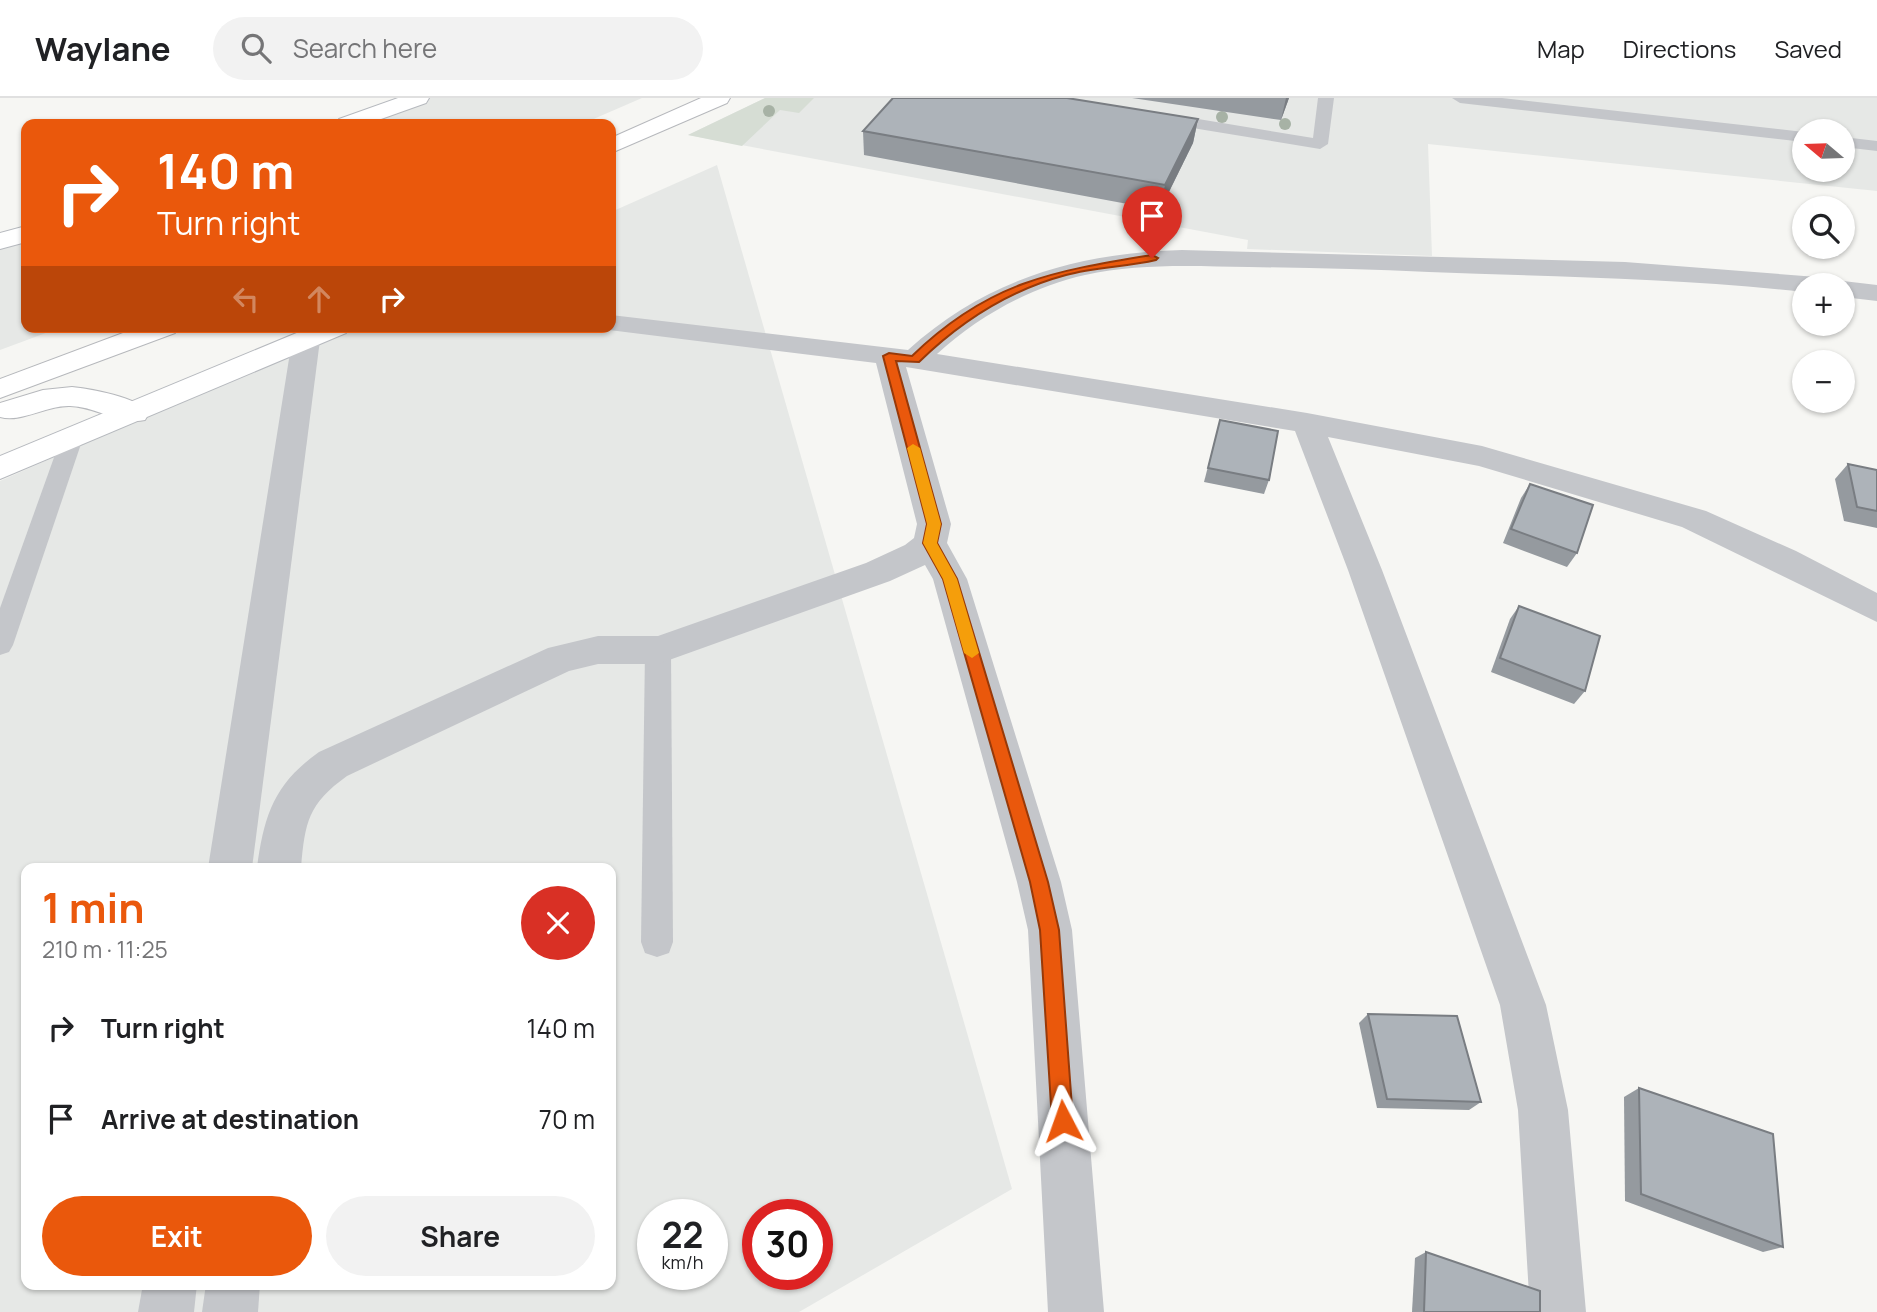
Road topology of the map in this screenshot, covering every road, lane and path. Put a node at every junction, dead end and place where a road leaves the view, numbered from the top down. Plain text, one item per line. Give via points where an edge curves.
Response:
1 (418, 98) edge
2 (669, 98) edge
3 (719, 98) edge
4 (1326, 98) edge
5 (1460, 98) edge
6 (1587, 105) edge
7 (1148, 116) edge
8 (361, 119) edge
9 (1792, 135) edge
10 (616, 136) edge
11 (616, 138) edge
12 (1855, 143) edge
13 (1877, 146) edge
14 (21, 235) edge
15 (0, 241) edge
16 (1792, 283) edge
17 (1855, 290) edge
18 (1877, 293) edge
19 (616, 324) edge
20 (86, 333) edge
21 (149, 333) edge
22 (321, 334) edge
23 (902, 358) junction
24 (0, 365) edge
25 (0, 390) edge
26 (0, 413) edge
27 (134, 413) junction
28 (1307, 423) junction
29 (72, 438) junction
30 (0, 468) edge
31 (930, 543) junction
32 (1877, 609) edge
33 (0, 646) edge
34 (658, 650) junction
35 (231, 863) edge
36 (280, 863) edge
37 (657, 942) dead end
38 (169, 1290) edge
39 (232, 1290) edge
40 (166, 1312) edge
41 (230, 1312) edge
42 (1076, 1312) edge
43 (1558, 1312) edge

1 - 8 main road
2 - 10 main road
3 - 11 main road
4 - 7 lane via 1320,144
5 - 6 lane
6 - 9 lane
12 - 13 lane
14 - 15 main road
16 - 23 street via 1393,262 1152,258 1064,272 1021,287
17 - 18 street
19 - 23 street
20 - 24 main road
21 - 25 main road
22 - 27 main road
22 - 35 street
23 - 28 street
23 - 31 street via 934,524
26 - 27 main road via 63,395 96,398
27 - 29 main road
28 - 32 street via 1482,456 1694,519
28 - 43 street via 1523,1005 1543,1110
29 - 30 main road
29 - 33 lane
31 - 34 street via 878,572
31 - 42 street via 950,579 1050,930
34 - 36 street via 598,650 561,658 333,764 308,780 290,805
34 - 37 lane
38 - 40 street
39 - 41 street

